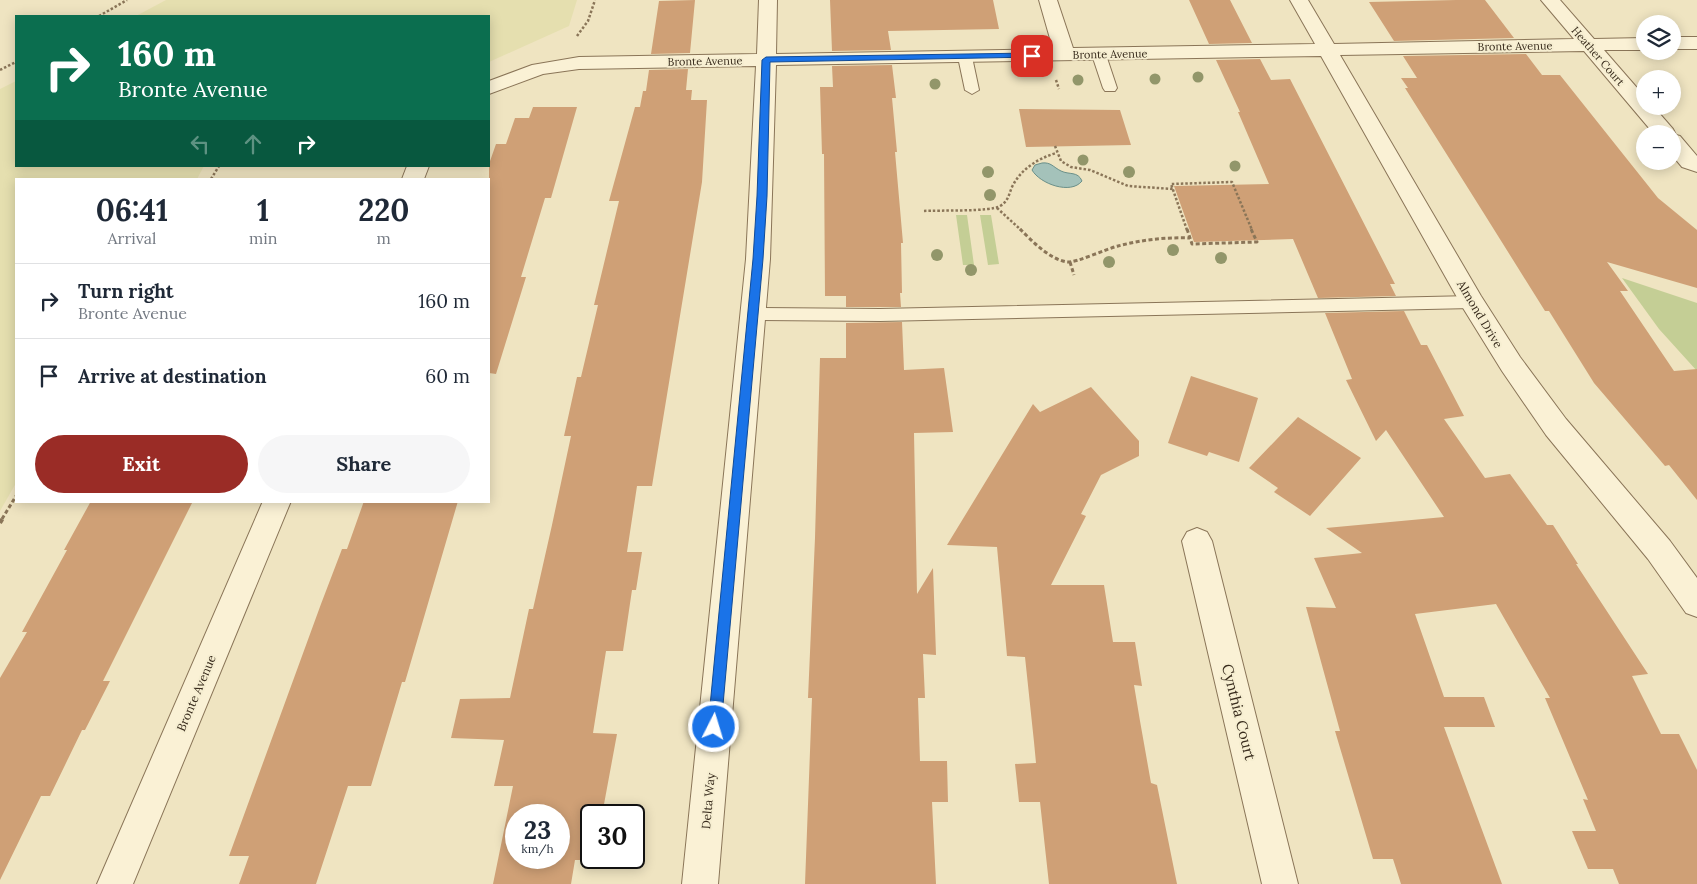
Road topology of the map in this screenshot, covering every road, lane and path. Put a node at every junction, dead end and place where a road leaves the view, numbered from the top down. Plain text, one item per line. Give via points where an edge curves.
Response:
1 (127, 0) edge
2 (595, 0) edge
3 (768, 0) edge
4 (1048, 0) edge
5 (1300, 0) edge
6 (1550, 0) edge
7 (101, 15) edge
8 (1681, 43) edge
9 (1697, 43) edge
10 (1636, 44) edge
11 (1589, 45) junction
12 (1327, 50) junction
13 (1065, 55) junction
14 (1099, 55) junction
15 (965, 57) junction
16 (766, 60) junction
17 (15, 62) edge
18 (579, 63) junction
19 (0, 70) edge
20 (490, 88) edge
21 (1110, 88) dead end
22 (972, 90) dead end
23 (1658, 125) edge
24 (1055, 146) dead end
25 (1681, 152) edge
26 (1056, 153) junction
27 (1697, 165) edge
28 (218, 167) edge
29 (212, 178) edge
30 (1173, 189) junction
31 (997, 208) junction
32 (924, 211) dead end
33 (1190, 238) junction
34 (1070, 262) junction
35 (1074, 275) dead end
36 (1472, 302) junction
37 (753, 314) junction
38 (15, 498) edge
39 (276, 503) edge
40 (0, 523) edge
41 (1197, 541) dead end
42 (1697, 603) edge
43 (115, 884) edge
44 (700, 884) edge
45 (1280, 884) edge

1 - 7 path
2 - 18 path via 588,21 575,40
3 - 16 street, Delta Way
4 - 13 street
5 - 12 street, Almond Drive
6 - 11 street, Heather Court
8 - 9 street
10 - 11 street, Bronte Avenue
11 - 12 street, Bronte Avenue
11 - 23 street, Heather Court
12 - 14 street, Bronte Avenue
12 - 36 street, Almond Drive
13 - 14 street, Bronte Avenue
13 - 15 street, Bronte Avenue
14 - 21 lane
15 - 16 street, Bronte Avenue
15 - 22 lane
16 - 18 street, Bronte Avenue
16 - 37 street, Delta Way via 762,196
17 - 19 path
18 - 20 street, Bronte Avenue via 539,69
24 - 26 path
25 - 27 street
26 - 30 path via 1067,166 1097,172 1122,184
26 - 31 path via 1030,164 1019,176 1007,201
28 - 29 path
30 - 33 path
30 - 33 path via 1171,184 1232,182 1257,242 1192,244
31 - 32 path
31 - 34 path via 1043,250
33 - 34 path via 1130,242
34 - 35 path
36 - 37 lane via 890,315
36 - 42 street, Almond Drive via 1556,428 1659,550
37 - 44 street, Delta Way
38 - 40 path
39 - 43 street, Bronte Avenue
41 - 45 street, Cynthia Court

